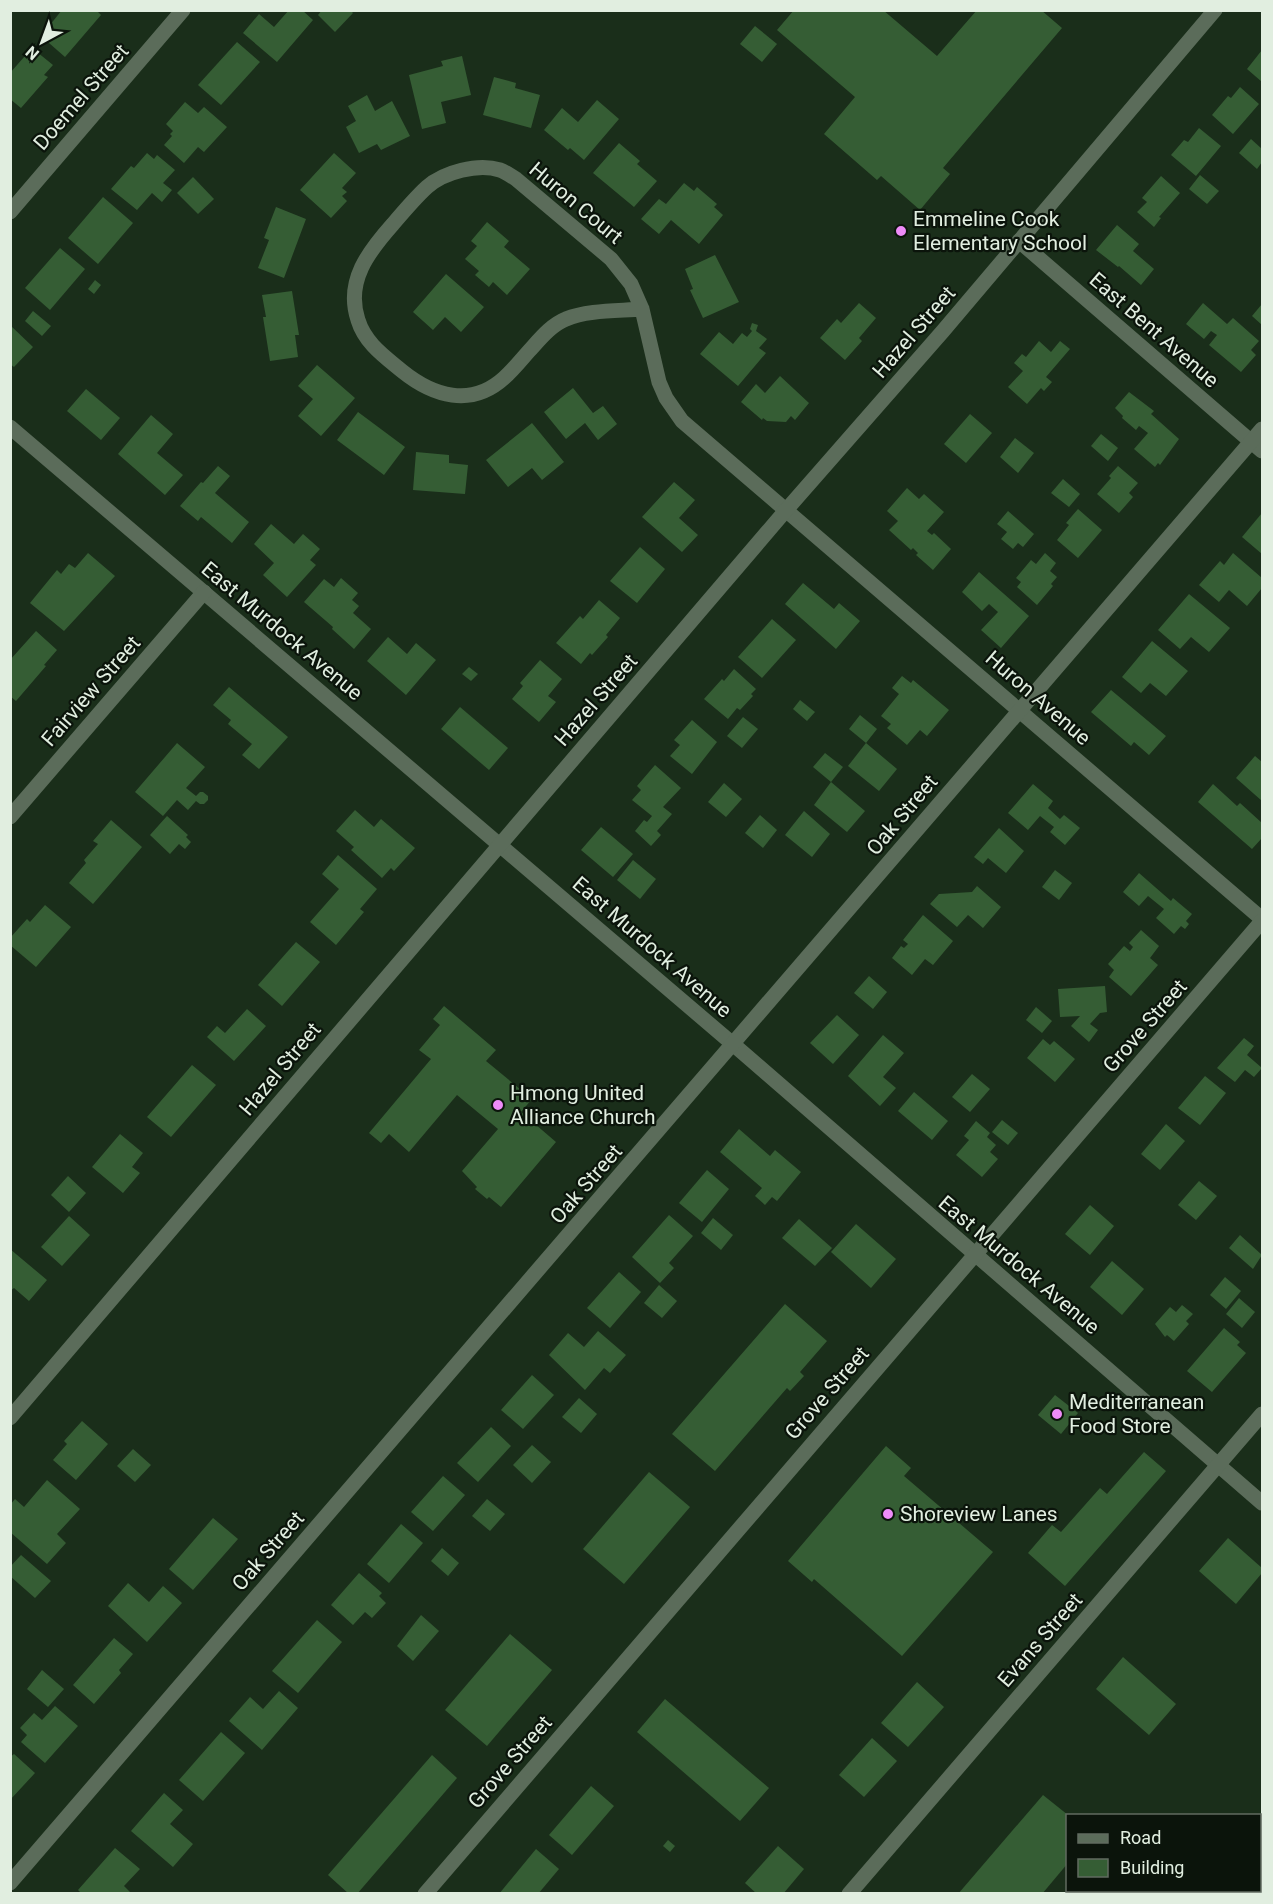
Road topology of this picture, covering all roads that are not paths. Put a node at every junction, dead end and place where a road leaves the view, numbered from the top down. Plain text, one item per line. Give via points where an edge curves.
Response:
1 (183, 10) edge
2 (1215, 10) edge
3 (10, 212) edge
4 (1019, 241) junction
5 (642, 309) junction
6 (10, 427) edge
7 (1263, 429) edge
8 (1257, 446) edge
9 (787, 509) junction
10 (204, 592) junction
11 (1019, 710) junction
12 (10, 817) edge
13 (500, 844) junction
14 (1263, 920) edge
15 (734, 1045) junction
16 (976, 1256) junction
17 (1263, 1414) edge
18 (10, 1418) edge
19 (1218, 1465) junction
20 (1263, 1503) edge
21 (10, 1882) edge
22 (424, 1893) edge
23 (849, 1893) edge

1 - 3 street, Doemel Street
2 - 4 street, Hazel Street
4 - 8 street, East Bent Avenue
4 - 9 street, Hazel Street
5 - 5 street, Huron Court via 631,284 611,259 516,179 500,170 482,168 457,172 429,185 367,255 355,290 358,322 374,348 424,387 459,397 492,387 505,378 551,328 565,319
5 - 9 street, Huron Court via 659,382 674,410 682,421
6 - 10 street, East Murdock Avenue
7 - 8 street, Oak Street
8 - 11 street, Oak Street
9 - 11 street, Huron Avenue
9 - 13 street, Hazel Street
10 - 12 street, Fairview Street
10 - 13 street, East Murdock Avenue
11 - 14 street, Huron Avenue
11 - 15 street, Oak Street
13 - 15 street, East Murdock Avenue
13 - 18 street, Hazel Street
14 - 16 street, Grove Street
15 - 16 street, East Murdock Avenue
15 - 21 street, Oak Street
16 - 19 street, East Murdock Avenue
16 - 22 street, Grove Street
17 - 19 street, Evans Street
19 - 20 street, East Murdock Avenue
19 - 23 street, Evans Street

